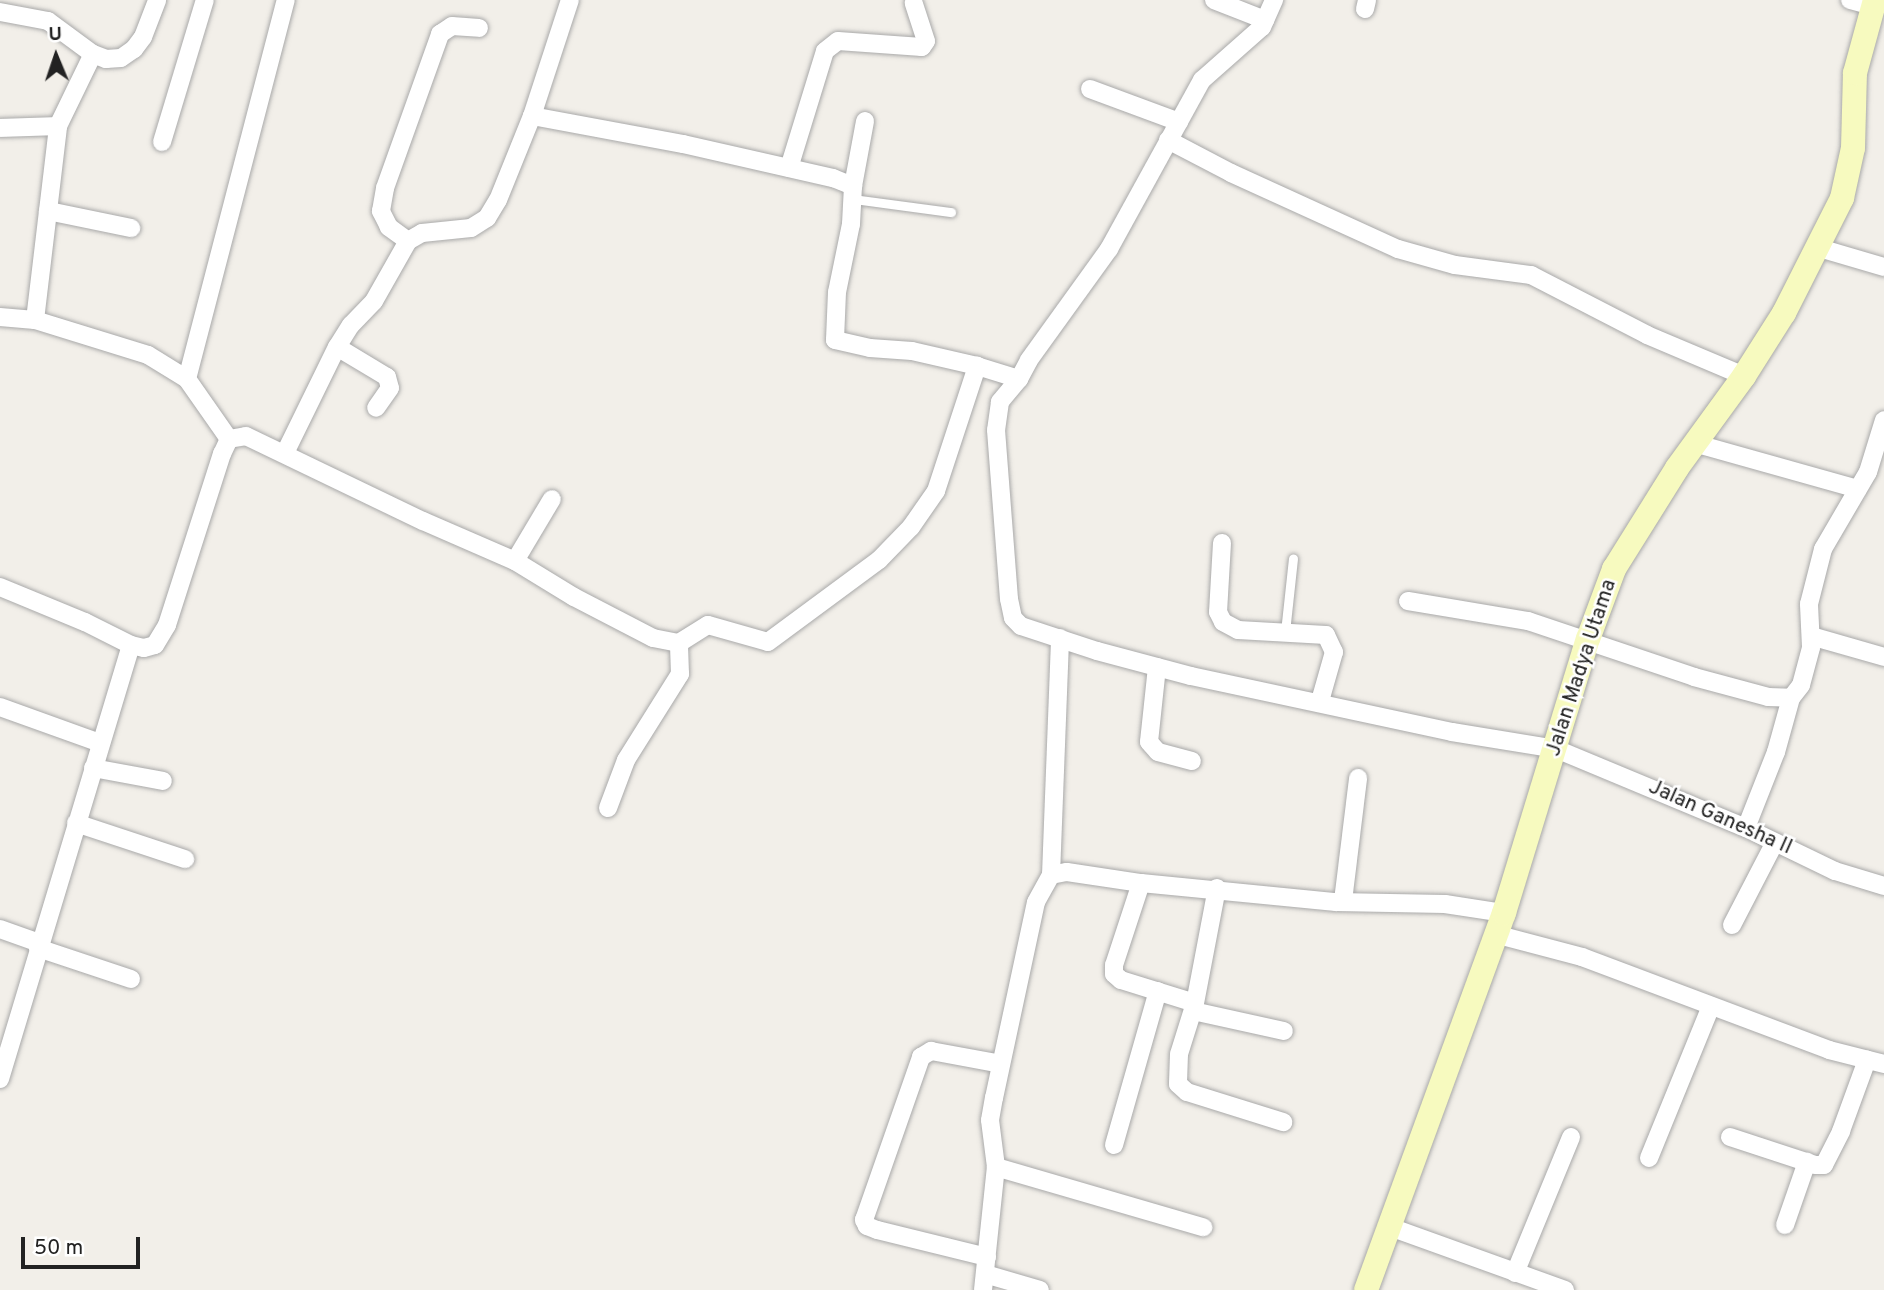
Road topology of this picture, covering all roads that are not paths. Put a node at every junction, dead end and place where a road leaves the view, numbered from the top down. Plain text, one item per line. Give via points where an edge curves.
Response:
1 (157, 0) edge
2 (205, 0) edge
3 (286, 0) edge
4 (570, 0) edge
5 (1214, 0) edge
6 (1274, 0) edge
7 (914, 2) dead end
8 (1866, 2) edge
9 (0, 12) edge
10 (1265, 20) junction
11 (479, 28) dead end
12 (93, 54) junction
13 (1090, 89) dead end
14 (532, 116) junction
15 (864, 121) dead end
16 (1179, 122) junction
17 (58, 126) junction
18 (0, 128) edge
19 (1168, 140) junction
20 (162, 142) dead end
21 (789, 168) junction
22 (853, 193) junction
23 (48, 211) junction
24 (951, 212) dead end
25 (131, 228) dead end
26 (408, 240) junction
27 (1819, 247) junction
28 (1884, 267) edge
29 (0, 317) edge
30 (35, 320) junction
31 (337, 347) junction
32 (985, 368) junction
33 (1744, 376) junction
34 (1016, 377) junction
35 (187, 379) junction
36 (376, 408) dead end
37 (1884, 420) edge
38 (229, 439) junction
39 (1694, 443) junction
40 (285, 453) junction
41 (1858, 489) junction
42 (552, 499) dead end
43 (1222, 543) dead end
44 (1293, 558) dead end
45 (515, 561) junction
46 (0, 587) edge
47 (1408, 601) dead end
48 (1286, 632) junction
49 (1811, 636) junction
50 (1060, 638) junction
51 (1588, 639) junction
52 (679, 643) junction
53 (131, 645) junction
54 (1884, 657) edge
55 (1157, 667) junction
56 (1791, 698) junction
57 (1320, 701) junction
58 (0, 707) edge
59 (100, 743) junction
60 (1556, 749) junction
61 (1192, 761) dead end
62 (93, 768) junction
63 (1358, 778) dead end
64 (163, 781) dead end
65 (608, 808) dead end
66 (76, 823) junction
67 (1746, 828) junction
68 (1775, 842) junction
69 (185, 859) dead end
70 (1051, 875) junction
71 (1141, 883) junction
72 (1884, 886) edge
73 (1217, 888) junction
74 (1343, 901) junction
75 (1500, 923) junction
76 (1732, 925) dead end
77 (0, 929) edge
78 (38, 946) junction
79 (131, 979) dead end
80 (1158, 992) junction
81 (1711, 1006) junction
82 (1194, 1007) junction
83 (1284, 1031) dead end
84 (1875, 1062) edge
85 (1001, 1064) junction
86 (0, 1079) edge
87 (1283, 1122) dead end
88 (1730, 1137) dead end
89 (1571, 1138) dead end
90 (1114, 1145) dead end
91 (1649, 1158) dead end
92 (1807, 1162) junction
93 (996, 1167) junction
94 (1785, 1225) dead end
95 (1203, 1227) dead end
96 (1390, 1227) junction
97 (1515, 1273) junction
98 (985, 1274) edge
99 (1040, 1290) edge
100 (1366, 1290) edge
101 (1565, 1290) edge

1 - 12 street via 134,50 121,58
2 - 20 street
3 - 35 street
4 - 14 street
5 - 10 street
6 - 10 street
7 - 21 street via 926,41 922,47 849,40 838,41 825,51
8 - 27 street, Jalan Madya Utama via 1852,92 1850,168 1842,198
9 - 12 street via 48,21
10 - 16 street via 1254,35 1211,69
11 - 26 street via 452,26 440,34 385,188 381,211 389,227
12 - 17 street
13 - 16 street
14 - 21 street
14 - 26 street via 498,200 483,222 471,228 422,233
15 - 22 street
16 - 19 street
17 - 18 street
17 - 23 street
19 - 33 street via 1398,248 1455,265 1531,275 1647,335
19 - 34 street via 1110,249
21 - 22 street via 833,178
22 - 24 lane
22 - 32 street via 837,292 835,340
23 - 25 street
23 - 30 street
26 - 31 street via 381,290
27 - 28 street
27 - 33 street, Jalan Madya Utama
29 - 30 street
30 - 35 street via 148,355
31 - 36 street via 387,377 390,388
31 - 40 street
32 - 34 street
32 - 52 street via 936,491 911,527 878,560 773,640 761,642 708,625
33 - 39 street, Jalan Madya Utama
34 - 50 street, Jalan Ganesha II via 1000,402 996,429 1009,599 1016,622
35 - 38 street
37 - 41 street
38 - 40 street via 254,438
38 - 53 street via 160,639 150,647
39 - 41 street
39 - 51 street, Jalan Madya Utama via 1630,539
40 - 45 street
41 - 49 street via 1823,549 1811,585
42 - 45 street
43 - 48 street via 1218,612 1223,622 1238,630
44 - 48 lane
45 - 52 street via 653,638
46 - 53 street
47 - 51 street via 1517,619
48 - 57 street via 1318,632 1332,643 1334,652
49 - 54 street
49 - 56 street via 1801,685
50 - 55 street, Jalan Ganesha II
50 - 70 street
51 - 56 street via 1716,683 1768,697
51 - 60 street, Jalan Madya Utama
52 - 65 street via 680,674 626,760
53 - 59 street
55 - 57 street, Jalan Ganesha II
55 - 61 street via 1149,741 1158,752
56 - 67 street
57 - 60 street, Jalan Ganesha II via 1452,732
58 - 59 street
59 - 62 street
60 - 67 street, Jalan Ganesha II
60 - 75 street, Jalan Madya Utama
62 - 64 street
62 - 66 street
63 - 74 street
66 - 69 street
66 - 78 street
67 - 68 street, Jalan Ganesha II
68 - 72 street, Jalan Ganesha II via 1835,871
68 - 76 street
70 - 71 street via 1067,872
70 - 85 street via 1036,902
71 - 73 street
71 - 80 street via 1114,974
73 - 74 street
73 - 82 street
74 - 75 street via 1445,904
75 - 81 street
75 - 96 street, Jalan Madya Utama
77 - 78 street
78 - 79 street
78 - 86 street
80 - 82 street
80 - 90 street
81 - 84 street via 1829,1050
81 - 91 street
82 - 83 street
82 - 87 street via 1179,1054 1178,1084 1188,1092
84 - 92 street via 1826,1162 1821,1166
85 - 93 street via 990,1120
85 - 98 street via 931,1051 921,1057 864,1220 867,1226
88 - 92 street
89 - 97 street
92 - 94 street
93 - 95 street
93 - 98 street
96 - 97 street
96 - 100 street, Jalan Madya Utama
97 - 101 street
98 - 99 street

